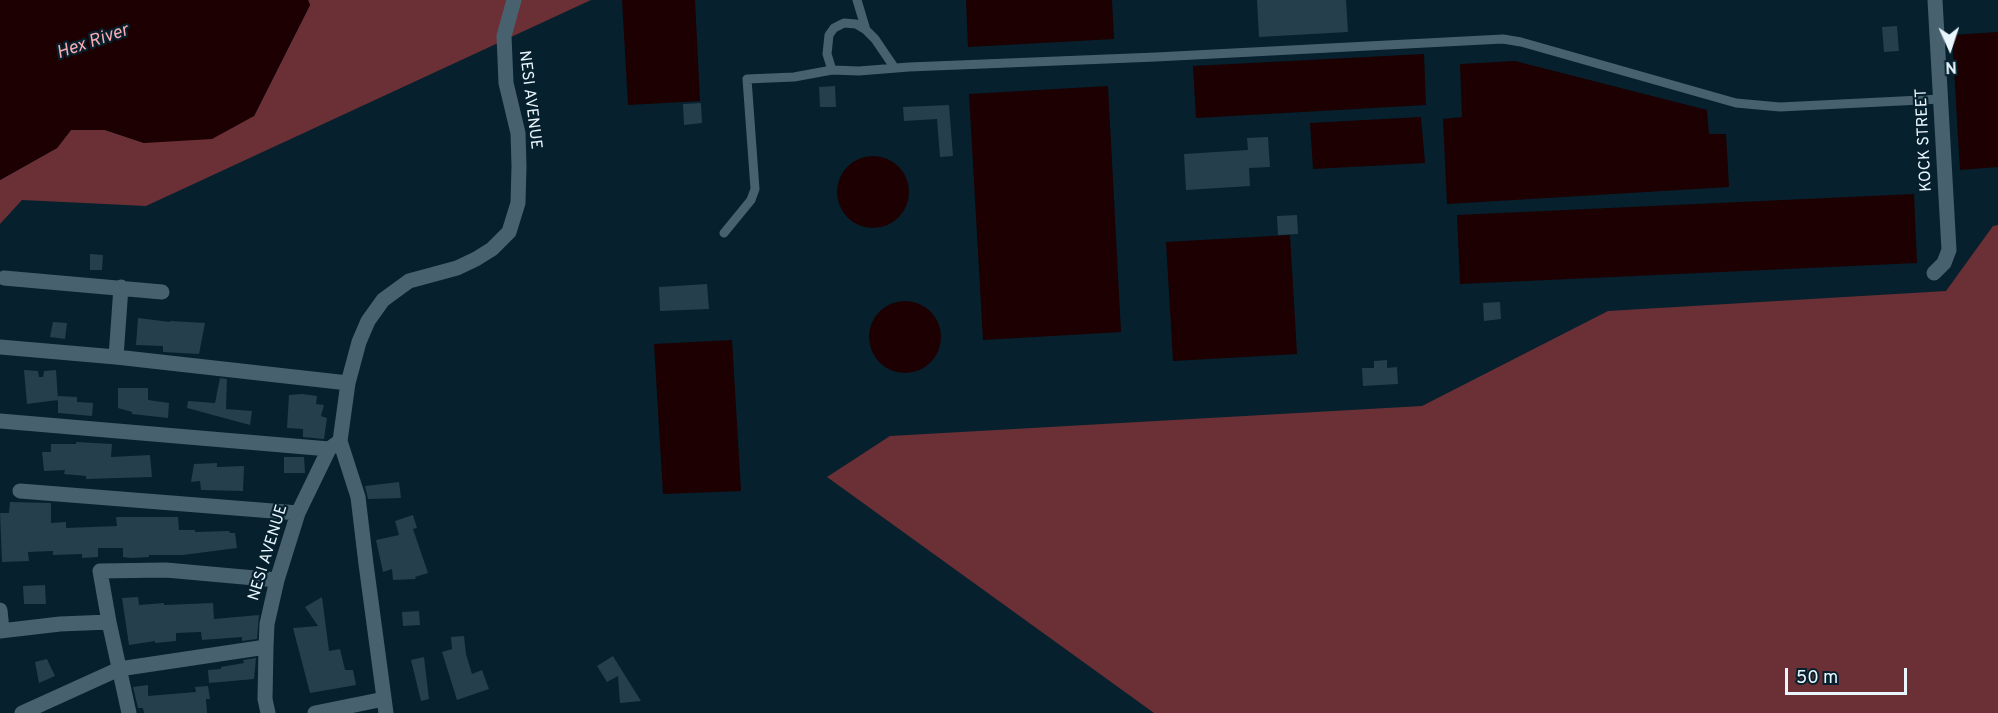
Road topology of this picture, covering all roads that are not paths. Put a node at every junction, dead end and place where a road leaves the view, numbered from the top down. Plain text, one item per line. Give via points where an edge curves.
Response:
1 (514, 0) edge
2 (857, 0) edge
3 (1935, 0) edge
4 (866, 30) junction
5 (894, 67) junction
6 (832, 69) junction
7 (1941, 99) junction
8 (724, 232) dead end
9 (1934, 273) dead end
10 (4, 278) dead end
11 (121, 287) junction
12 (162, 292) dead end
13 (0, 347) edge
14 (116, 357) junction
15 (348, 382) junction
16 (0, 421) edge
17 (335, 445) junction
18 (20, 491) dead end
19 (298, 513) junction
20 (277, 580) junction
21 (0, 610) edge
22 (109, 622) junction
23 (1, 631) edge
24 (266, 647) junction
25 (119, 669) junction
26 (385, 706) edge
27 (22, 713) edge
28 (129, 713) edge
29 (268, 713) edge
30 (315, 713) edge

1 - 15 street, NESI AVENUE via 504,36 506,83 518,133 518,203 510,232 476,259 409,281 383,300 358,342
2 - 4 lane
3 - 7 street, KOCK STREET
4 - 5 lane
4 - 6 lane via 843,23 834,28 829,35 827,54
5 - 6 lane
5 - 7 lane via 1503,39 1736,103 1780,107
6 - 8 lane via 794,77 747,79 755,189 751,200
7 - 9 street, KOCK STREET via 1949,250
10 - 11 street
11 - 12 street
11 - 14 street
13 - 14 street
14 - 15 street
15 - 17 street, NESI AVENUE
16 - 17 street
17 - 19 street, NESI AVENUE
17 - 26 street via 358,497
18 - 19 street
19 - 20 street, NESI AVENUE
20 - 22 street via 166,570 100,571
20 - 24 street, NESI AVENUE
21 - 23 street
22 - 23 street
22 - 25 street
24 - 25 street
24 - 29 street, NESI AVENUE
25 - 27 street
25 - 28 street
26 - 30 street

